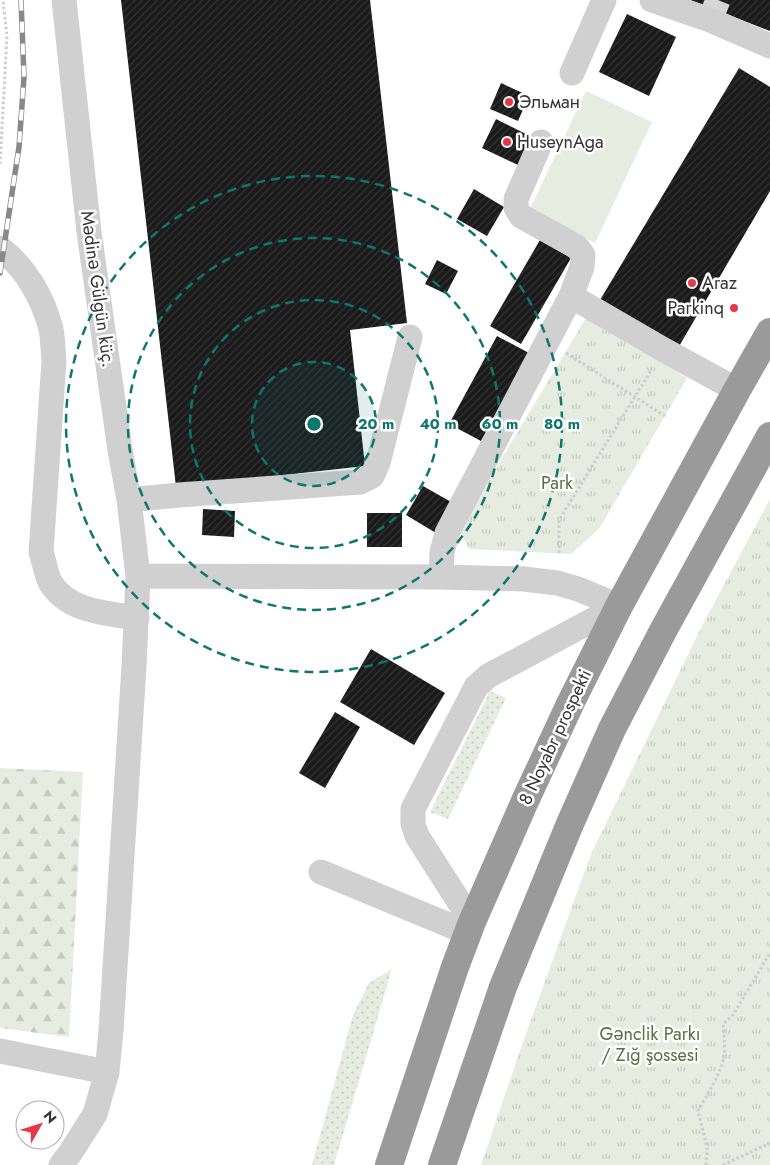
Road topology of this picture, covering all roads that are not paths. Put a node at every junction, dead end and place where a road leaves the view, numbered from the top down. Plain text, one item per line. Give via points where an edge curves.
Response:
1 (64, 0) edge
2 (604, 0) edge
3 (652, 0) edge
4 (770, 46) edge
5 (572, 73) dead end
6 (541, 142) dead end
7 (0, 248) edge
8 (571, 296) junction
9 (770, 332) edge
10 (410, 337) dead end
11 (737, 390) junction
12 (770, 436) edge
13 (129, 500) junction
14 (138, 576) junction
15 (441, 577) junction
16 (618, 606) junction
17 (137, 618) junction
18 (321, 872) dead end
19 (470, 927) junction
20 (0, 1051) edge
21 (107, 1072) junction
22 (61, 1165) edge
23 (389, 1165) edge
24 (442, 1165) edge

1 - 13 street, Mədinə Gülgün küç. via 89,232
2 - 5 street
3 - 4 street
6 - 8 street via 516,199 516,208 521,216 577,247 583,254 582,267
7 - 17 street via 34,285 52,331 54,361 41,552 50,581 65,599 88,610
8 - 11 street
8 - 15 street via 447,533
9 - 11 highway, 8 Noyabr prospekti
10 - 13 street via 372,476 360,482
11 - 16 highway, 8 Noyabr prospekti
12 - 24 highway via 608,738 503,986
13 - 14 street, Mədinə Gülgün küç.
14 - 15 street
14 - 17 street, Mədinə Gülgün küç.
15 - 16 street via 557,583
16 - 19 highway, 8 Noyabr prospekti via 562,720
16 - 19 street via 488,676 476,688 413,809 417,836
17 - 21 street, Mədinə Gülgün küç.
18 - 19 street
19 - 23 highway, 8 Noyabr prospekti
20 - 21 street
21 - 22 street, Mədinə Gülgün küç. via 95,1114

